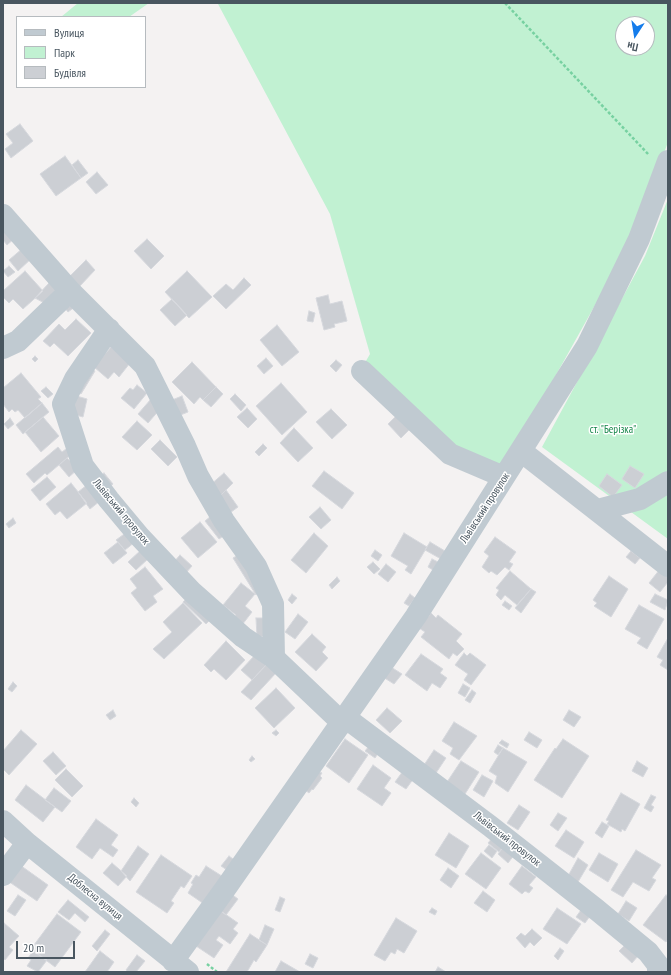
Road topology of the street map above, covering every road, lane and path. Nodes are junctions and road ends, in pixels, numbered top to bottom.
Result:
1 (504, 3) edge
2 (666, 166) edge
3 (3, 215) edge
4 (70, 291) junction
5 (109, 330) junction
6 (3, 348) edge
7 (362, 371) dead end
8 (521, 451) junction
9 (504, 477) junction
10 (668, 482) edge
11 (598, 510) junction
12 (668, 566) edge
13 (274, 658) junction
14 (343, 719) junction
15 (3, 821) edge
16 (27, 843) junction
17 (3, 875) edge
18 (181, 966) edge
19 (658, 972) edge

1 - 2 path
2 - 8 street, Львівський провулок
3 - 4 street
4 - 5 street
4 - 6 street
5 - 13 street
5 - 13 street, Львівський провулок
7 - 9 street
8 - 9 street, Львівський провулок
8 - 11 street
9 - 14 street, Львівський провулок
10 - 11 street
11 - 12 street
13 - 14 street, Львівський провулок
14 - 18 street, Львівський провулок
14 - 19 street, Львівський провулок
15 - 16 street, Доблесна вулиця
16 - 17 street
16 - 18 street, Доблесна вулиця

